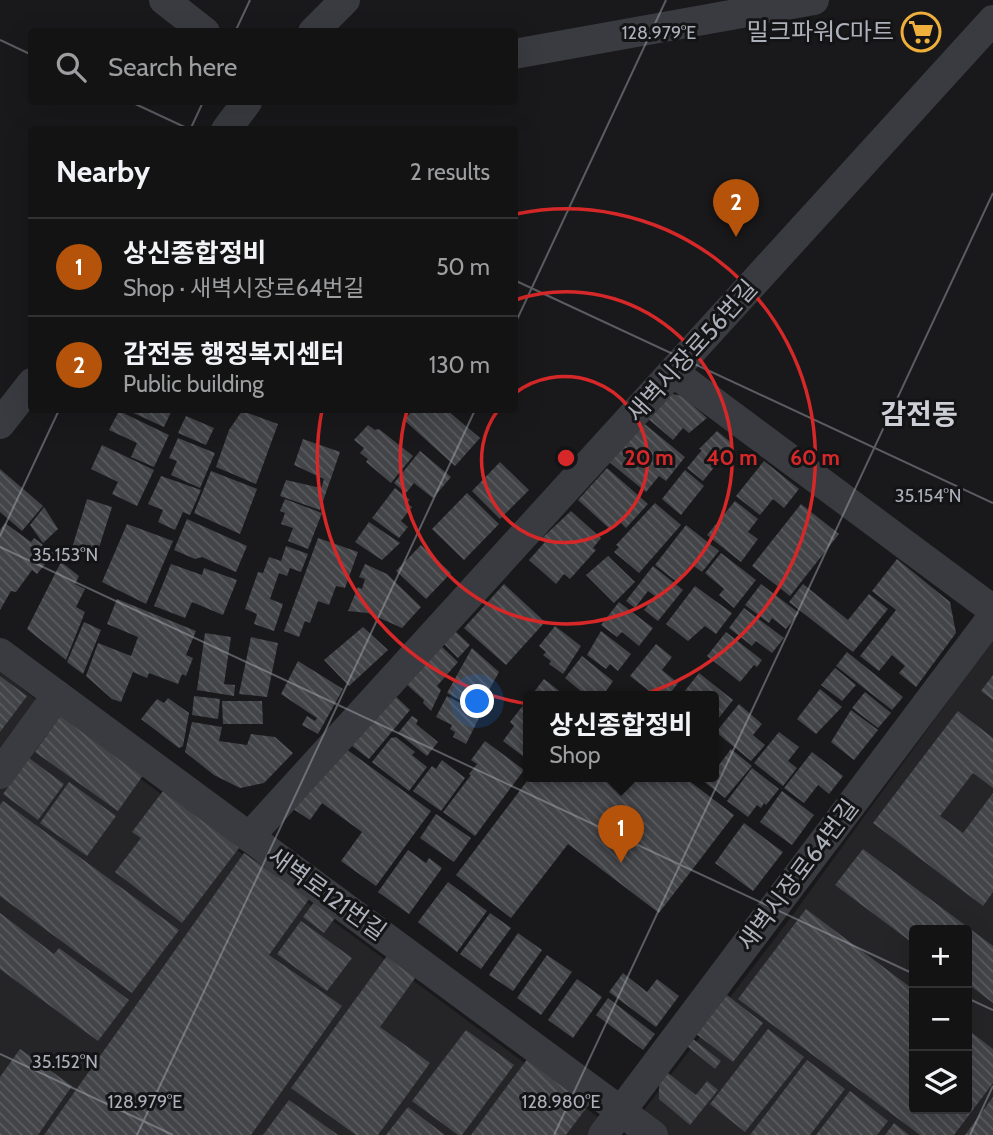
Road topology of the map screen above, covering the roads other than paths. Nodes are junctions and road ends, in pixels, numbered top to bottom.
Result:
1 (164, 0) edge
2 (345, 0) edge
3 (814, 0) edge
4 (993, 20) edge
5 (200, 28) edge
6 (317, 28) edge
7 (518, 53) edge
8 (245, 105) edge
9 (229, 126) edge
10 (673, 372) junction
11 (28, 388) edge
12 (0, 424) edge
13 (993, 613) edge
14 (0, 653) edge
15 (57, 695) junction
16 (0, 774) edge
17 (249, 837) junction
18 (621, 1111) junction
19 (603, 1135) edge
20 (653, 1135) edge

1 - 5 street
2 - 6 street
3 - 7 street
4 - 10 street, 새벽시장로56번길
8 - 9 street
10 - 13 street
10 - 17 street, 새벽시장로56번길
11 - 12 street
13 - 18 street, 새벽시장로64번길
14 - 15 street, 새벽로121번길
15 - 16 street
15 - 17 street, 새벽로121번길
17 - 18 street, 새벽로121번길
18 - 19 street, 새벽시장로64번길
18 - 20 street, 새벽로121번길

